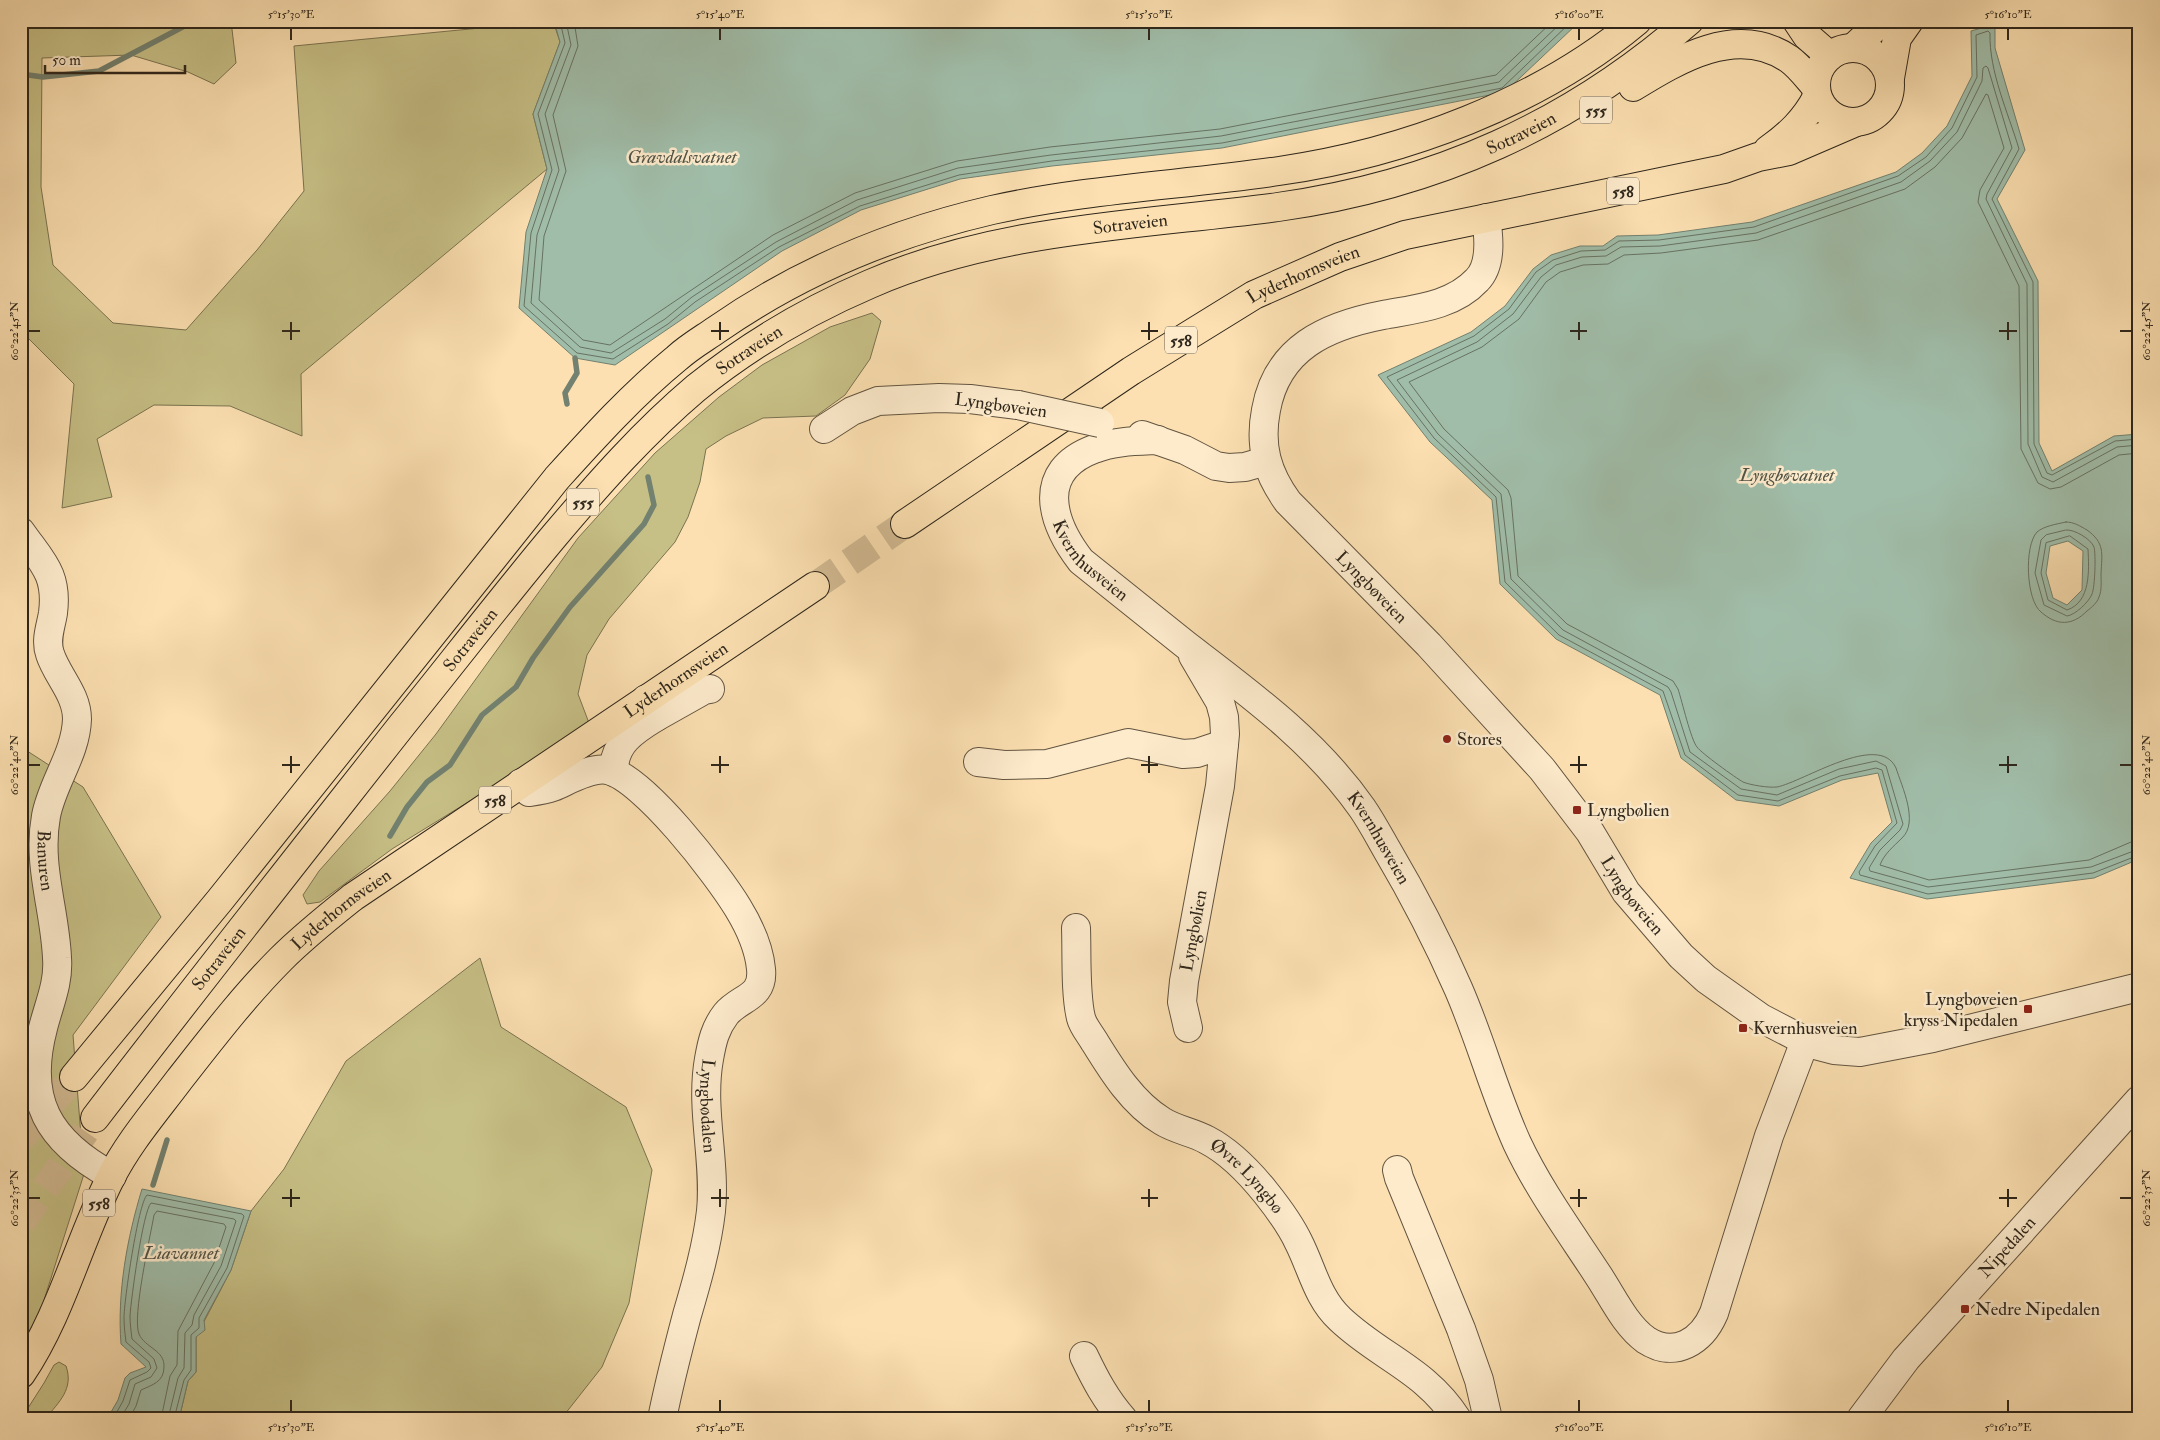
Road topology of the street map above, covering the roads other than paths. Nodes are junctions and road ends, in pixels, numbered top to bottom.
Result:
1 (1637, 21) edge
2 (1689, 21) edge
3 (1798, 21) edge
4 (1882, 21) edge
5 (1909, 21) edge
6 (1842, 52) junction
7 (1890, 78) junction
8 (1816, 92) junction
9 (1854, 123) junction
10 (1480, 154) junction
11 (1758, 157) junction
12 (1486, 218) junction
13 (824, 428) dead end
14 (1158, 440) junction
15 (1266, 461) junction
16 (905, 524) tunnel mouth
17 (21, 532) edge
18 (815, 586) tunnel mouth
19 (1188, 646) junction
20 (710, 689) dead end
21 (651, 708) junction
22 (1224, 744) junction
23 (978, 762) dead end
24 (614, 772) junction
25 (521, 783) junction
26 (1076, 928) dead end
27 (2139, 987) edge
28 (1188, 1028) dead end
29 (1805, 1041) junction
30 (74, 1077) tunnel mouth
31 (2139, 1100) edge
32 (95, 1118) tunnel mouth
33 (1397, 1170) dead end
34 (112, 1176) junction
35 (1084, 1356) dead end
36 (21, 1374) edge
37 (662, 1419) edge
38 (1123, 1419) edge
39 (1457, 1419) edge
40 (1488, 1419) edge
41 (1861, 1419) edge

1 - 30 main road, Sotraveien / 555
2 - 10 main road, Sotraveien / 555
3 - 6 main road
4 - 6 main road, 558
5 - 7 main road, 558
6 - 7 main road
6 - 8 main road, 558
7 - 9 main road, 558
8 - 9 main road
8 - 10 main road, 555
8 - 11 main road, Lyderhornsveien / 558
9 - 11 main road, Lyderhornsveien / 558
10 - 32 main road, Sotraveien / 555
11 - 12 main road, Lyderhornsveien / 558
12 - 15 street, Lyngbøveien
12 - 16 main road, Lyderhornsveien / 558
13 - 14 street, Lyngbøveien, bridge
14 - 15 street, Lyngbøveien
14 - 19 street, Kvernhusveien
15 - 29 street, Lyngbøveien
17 - 34 street, Banuren
18 - 21 main road, Lyderhornsveien / 558
19 - 22 street, Lyngbølien
19 - 29 street, Kvernhusveien
20 - 21 street
21 - 24 street
21 - 25 main road, Lyderhornsveien / 558
22 - 23 street
22 - 28 street, Lyngbølien
24 - 25 street
24 - 37 street, Lyngbødalen
25 - 34 main road, Lyderhornsveien / 558
26 - 39 street, Øvre Lyngbø
27 - 29 street, Lyngbøveien
31 - 41 street, Nipedalen
33 - 40 street
34 - 36 main road, Lyderhornsveien / 558
35 - 38 street

